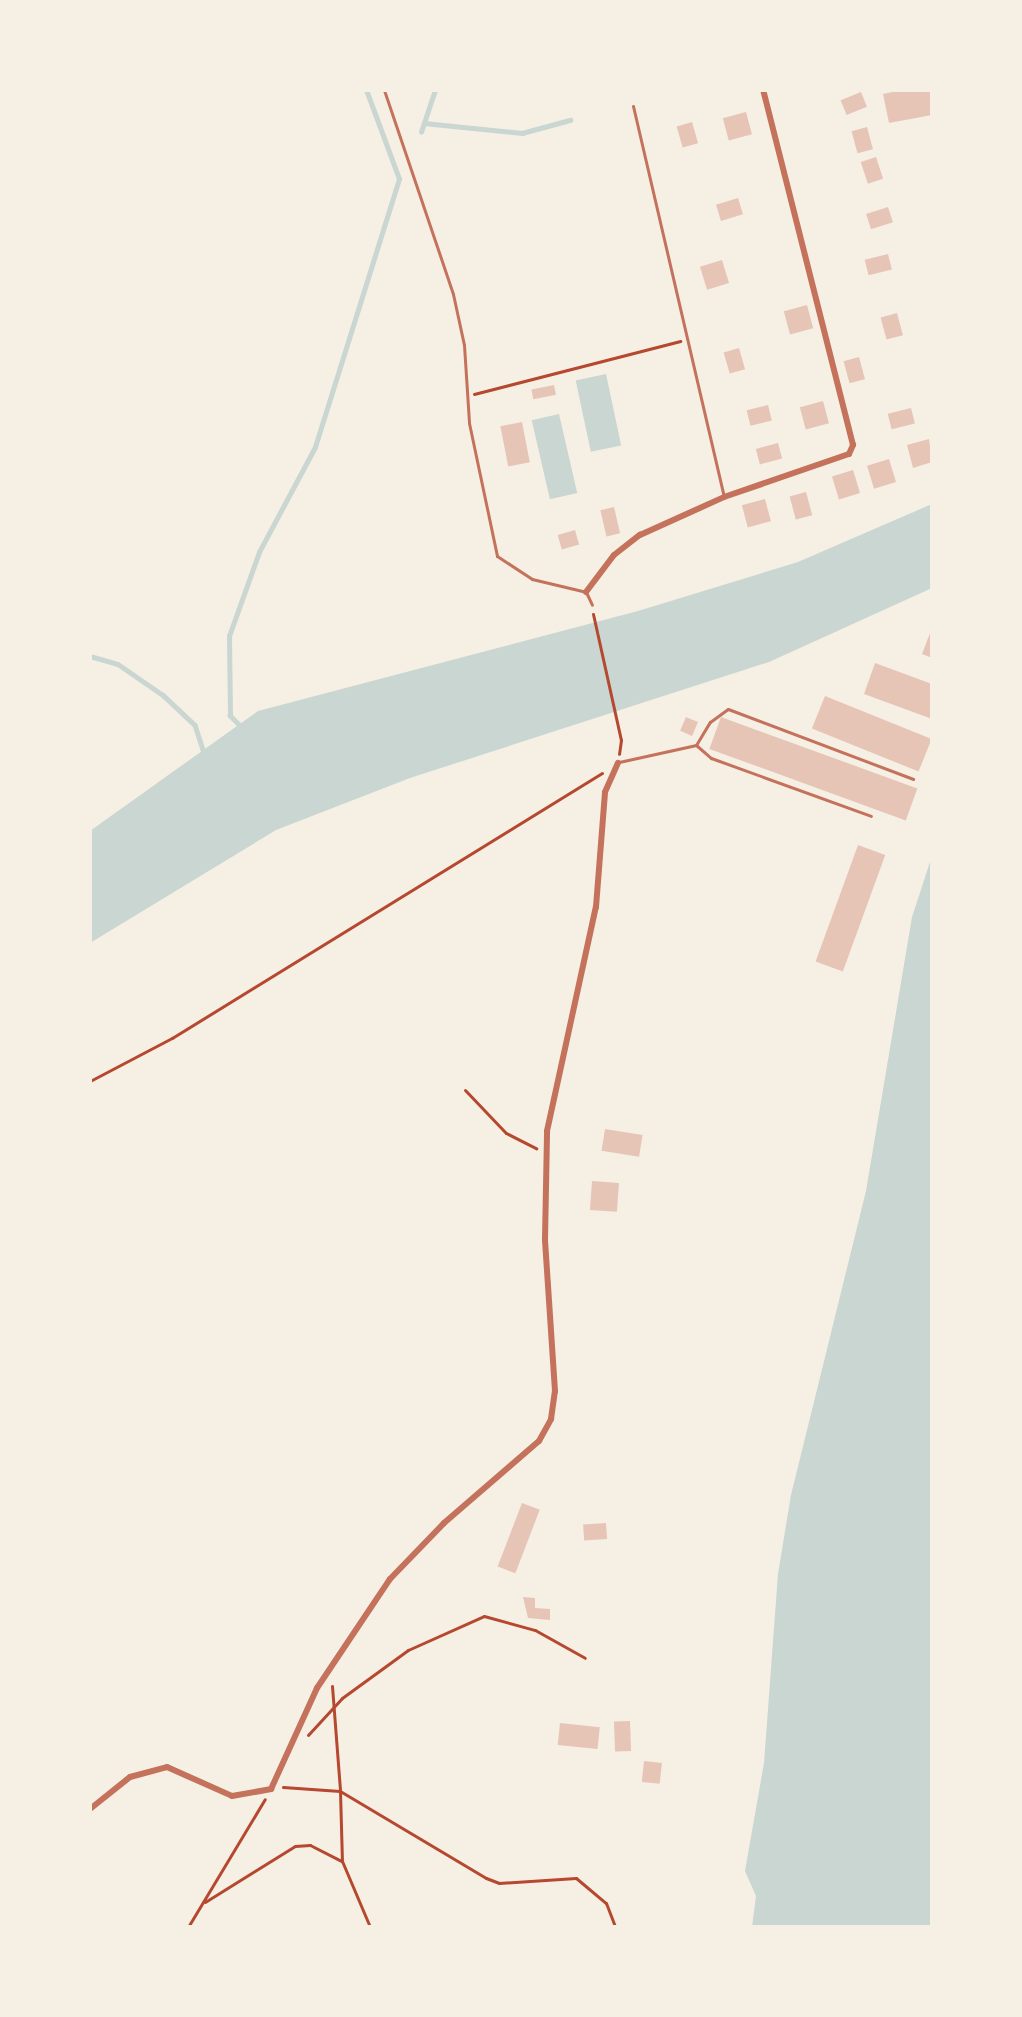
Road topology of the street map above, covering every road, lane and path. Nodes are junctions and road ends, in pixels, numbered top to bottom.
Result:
1 (384, 90) edge
2 (763, 90) edge
3 (633, 106) dead end
4 (688, 339) junction
5 (466, 396) junction
6 (724, 498) junction
7 (586, 592) junction
8 (592, 605) dead end
9 (594, 618) dead end
10 (621, 740) dead end
11 (696, 745) junction
12 (618, 763) junction
13 (913, 779) dead end
14 (871, 816) dead end
15 (90, 1081) edge
16 (465, 1090) dead end
17 (546, 1153) junction
18 (585, 1658) dead end
19 (335, 1665) junction
20 (331, 1708) junction
21 (304, 1740) dead end
22 (271, 1789) junction
23 (340, 1791) junction
24 (90, 1809) edge
25 (342, 1861) junction
26 (204, 1903) junction
27 (188, 1927) edge
28 (370, 1927) edge
29 (615, 1927) edge

1 - 5 lane
2 - 6 street
3 - 4 lane
4 - 5 path
4 - 6 lane
5 - 7 lane
6 - 7 street
7 - 8 lane
9 - 10 path
11 - 12 lane
11 - 13 lane
11 - 14 lane
12 - 15 path
12 - 17 street
16 - 17 path
17 - 19 street
18 - 20 path
19 - 20 path
19 - 22 street
20 - 21 path
20 - 23 path
22 - 23 path
22 - 24 street
22 - 26 path
23 - 25 path
23 - 29 path
25 - 26 path
25 - 28 path
26 - 27 path

